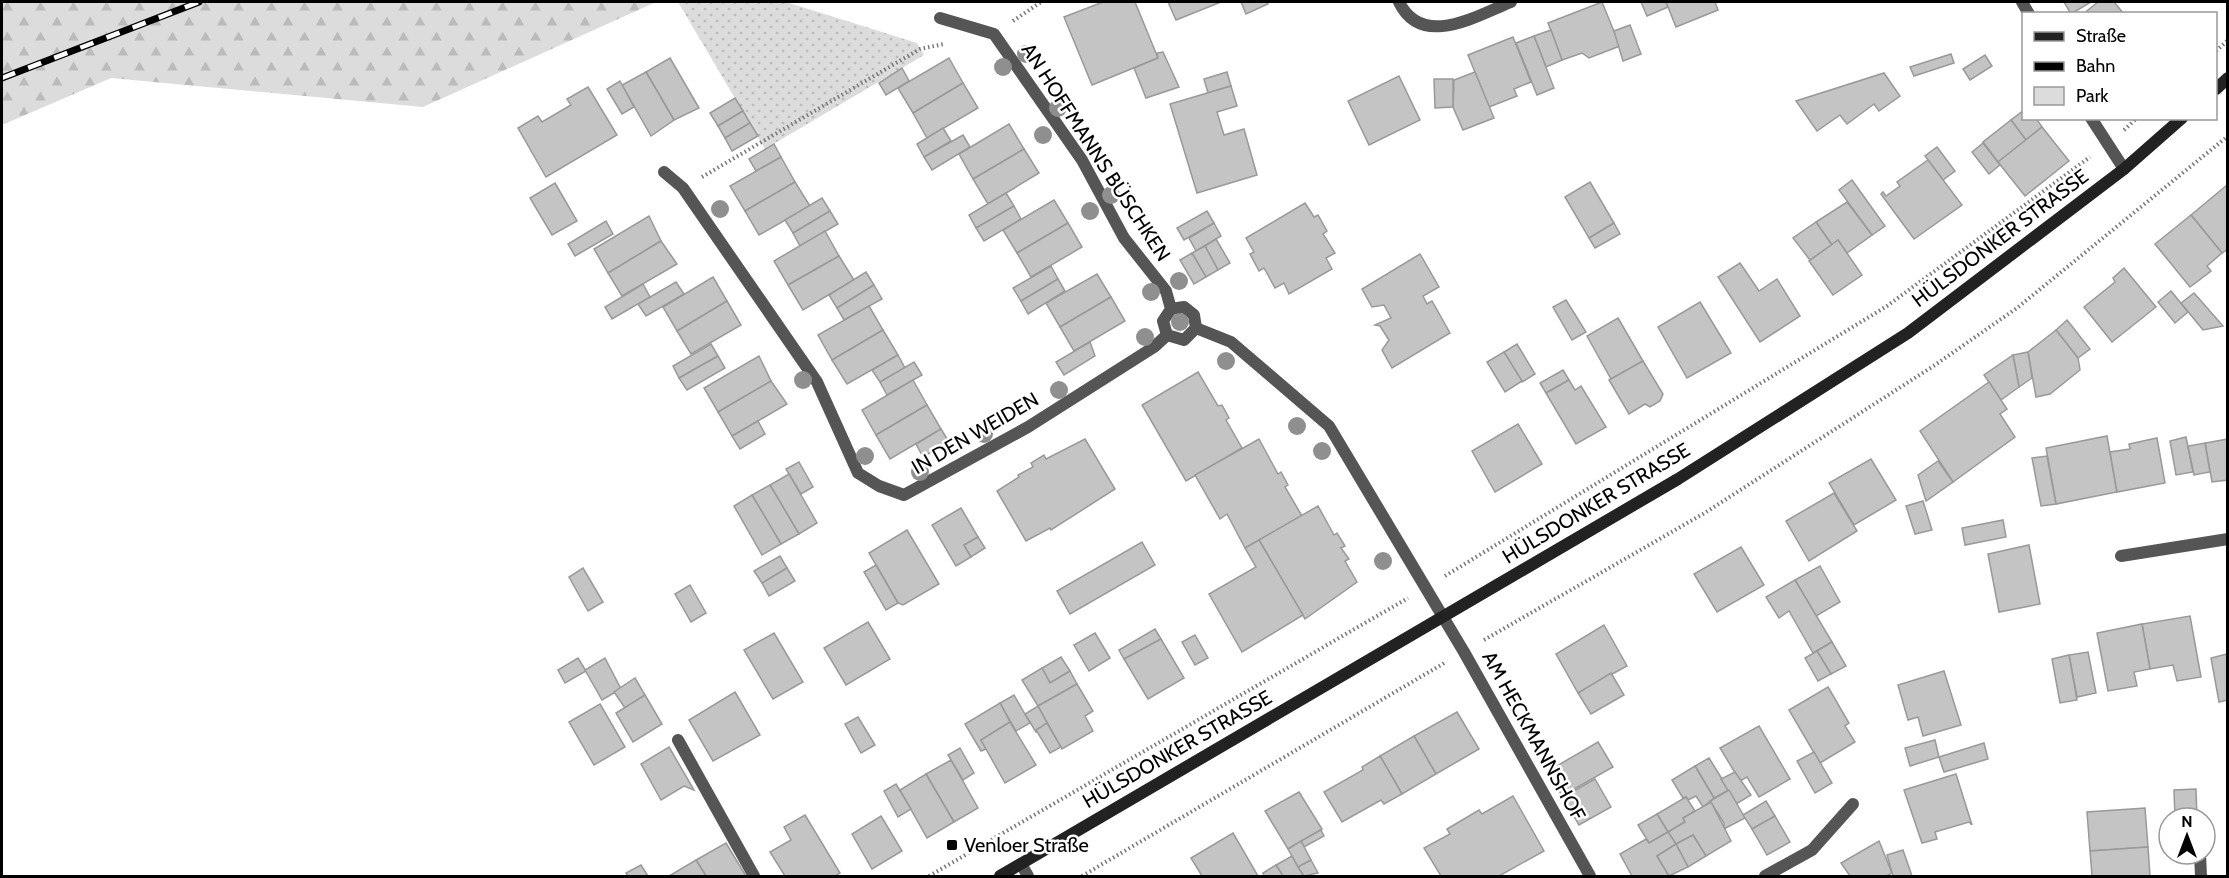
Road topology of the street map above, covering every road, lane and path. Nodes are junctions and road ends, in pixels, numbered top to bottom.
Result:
1 (1039, 2) edge
2 (1399, 2) edge
3 (1511, 2) edge
4 (940, 18) dead end
5 (994, 34) junction
6 (952, 43) dead end
7 (2092, 120) edge
8 (2135, 120) edge
9 (2180, 120) edge
10 (2228, 136) edge
11 (2107, 145) junction
12 (2124, 169) junction
13 (664, 172) dead end
14 (683, 188) junction
15 (1171, 309) junction
16 (1196, 328) junction
17 (1167, 335) junction
18 (2228, 539) edge
19 (2121, 556) dead end
20 (1424, 589) junction
21 (1442, 616) junction
22 (1464, 652) junction
23 (678, 740) dead end
24 (1853, 804) dead end
25 (1021, 864) junction
26 (754, 876) edge
27 (928, 876) edge
28 (1000, 876) edge
29 (1028, 876) edge
30 (1082, 876) edge
31 (1590, 876) edge
32 (1765, 876) edge

1 - 5 path
2 - 3 street
4 - 5 street, AN HOFFMANNS BÜSCHKEN
5 - 15 street, AN HOFFMANNS BÜSCHKEN
6 - 14 path
7 - 11 street
8 - 11 path
9 - 12 street, HÜLSDONKER STRASSE
10 - 22 path
11 - 12 street
11 - 20 path
12 - 21 street, HÜLSDONKER STRASSE
13 - 14 street, IN DEN WEIDEN
14 - 17 street, IN DEN WEIDEN
15 - 16 street
15 - 17 street
16 - 17 street
16 - 20 street
18 - 19 street
20 - 21 street
20 - 27 path
21 - 22 street, AM HECKMANNSHOF
21 - 25 street, HÜLSDONKER STRASSE
22 - 30 path
22 - 31 street, AM HECKMANNSHOF
23 - 26 street
24 - 32 street
25 - 28 street, HÜLSDONKER STRASSE
25 - 29 street

